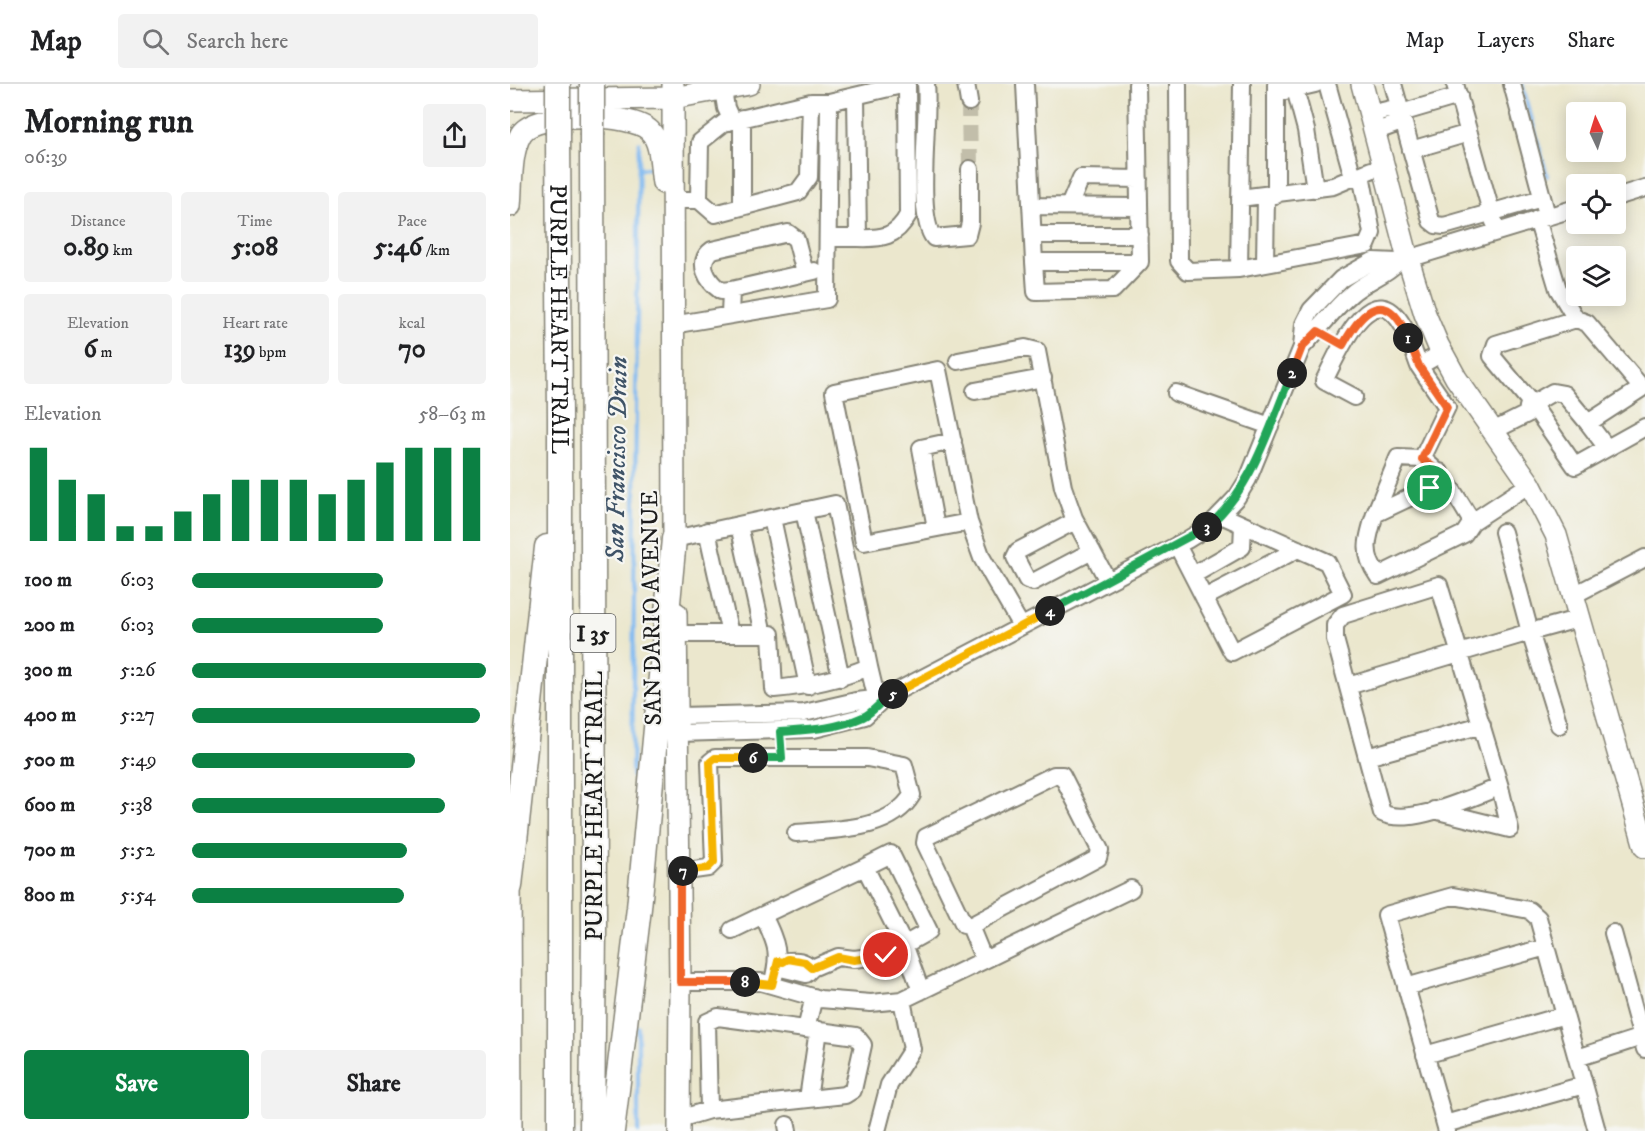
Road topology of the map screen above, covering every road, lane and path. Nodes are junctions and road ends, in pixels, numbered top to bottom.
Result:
1 (558, 84) edge
2 (592, 84) edge
3 (749, 84) edge
4 (907, 84) edge
5 (926, 84) edge
6 (966, 84) edge
7 (1025, 84) edge
8 (1137, 84) edge
9 (1178, 84) edge
10 (1242, 84) edge
11 (1315, 84) edge
12 (1327, 84) edge
13 (1362, 84) edge
14 (1393, 84) edge
15 (1512, 84) edge
16 (1276, 89) edge
17 (1295, 89) junction
18 (723, 90) junction
19 (1457, 90) edge
20 (673, 91) edge
21 (856, 96) junction
22 (821, 97) edge
23 (510, 100) edge
24 (969, 102) tunnel mouth
25 (1401, 113) junction
26 (737, 120) junction
27 (1372, 123) junction
28 (1469, 133) junction
29 (1412, 150) junction
30 (1383, 165) junction
31 (970, 169) tunnel mouth
32 (1357, 176) junction
33 (1139, 179) junction
34 (1315, 189) junction
35 (1644, 193) edge
36 (1626, 195) edge
37 (1271, 196) junction
38 (1240, 198) junction
39 (1542, 198) junction
40 (673, 200) junction
41 (699, 200) junction
42 (510, 206) edge
43 (1031, 206) junction
44 (1069, 206) junction
45 (742, 207) junction
46 (1139, 207) junction
47 (1566, 211) edge
48 (1492, 212) junction
49 (1542, 217) junction
50 (672, 228) junction
51 (1497, 231) junction
52 (1033, 234) junction
53 (1140, 235) junction
54 (828, 238) junction
55 (858, 238) junction
56 (1403, 260) junction
57 (1035, 262) junction
58 (1140, 262) junction
59 (1265, 264) junction
60 (1239, 269) junction
61 (827, 270) junction
62 (801, 274) junction
63 (731, 290) junction
64 (730, 315) junction
65 (1576, 319) junction
66 (672, 325) junction
67 (1318, 331) junction
68 (1343, 345) junction
69 (1302, 347) junction
70 (1442, 353) junction
71 (958, 361) dead end
72 (1419, 366) junction
73 (1043, 378) junction
74 (975, 392) dead end
75 (1176, 393) dead end
76 (1467, 394) junction
77 (1354, 397) dead end
78 (1530, 405) junction
79 (1447, 407) junction
80 (560, 419) junction
81 (1588, 423) junction
82 (1270, 426) junction
83 (1501, 426) junction
84 (1645, 427) edge
85 (953, 441) junction
86 (1607, 448) junction
87 (1422, 459) junction
88 (1440, 472) junction
89 (1530, 484) junction
90 (804, 511) junction
91 (1375, 514) junction
92 (1221, 515) junction
93 (772, 518) junction
94 (1075, 521) junction
95 (969, 522) junction
96 (1472, 522) junction
97 (739, 525) junction
98 (1243, 525) junction
99 (936, 528) junction
100 (707, 531) junction
101 (1503, 532) dead end
102 (674, 539) junction
103 (1177, 545) junction
104 (1298, 549) junction
105 (1092, 551) junction
106 (1645, 558) edge
107 (1193, 575) junction
108 (1108, 580) junction
109 (1574, 595) junction
110 (1204, 598) junction
111 (1581, 618) junction
112 (1021, 626) junction
113 (1530, 632) junction
114 (730, 633) junction
115 (676, 634) junction
116 (763, 634) junction
117 (1460, 654) junction
118 (869, 667) junction
119 (841, 678) junction
120 (808, 686) junction
121 (1348, 686) junction
122 (884, 698) junction
123 (779, 715) junction
124 (679, 724) junction
125 (1482, 725) junction
126 (1559, 725) dead end
127 (780, 732) junction
128 (1367, 756) junction
129 (782, 758) junction
130 (1500, 787) junction
131 (1433, 810) junction
132 (796, 833) dead end
133 (1645, 847) edge
134 (510, 863) edge
135 (865, 867) junction
136 (680, 872) junction
137 (510, 886) edge
138 (1131, 889) dead end
139 (763, 915) junction
140 (970, 926) junction
141 (732, 930) dead end
142 (1613, 933) dead end
143 (1546, 946) junction
144 (905, 947) junction
145 (984, 960) junction
146 (781, 962) junction
147 (680, 982) junction
148 (772, 985) junction
149 (1406, 987) junction
150 (921, 991) junction
151 (814, 997) junction
152 (902, 1000) junction
153 (1565, 1015) junction
154 (812, 1029) junction
155 (1644, 1040) edge
156 (1425, 1055) junction
157 (511, 1056) edge
158 (1577, 1058) junction
159 (1584, 1085) junction
160 (808, 1099) junction
161 (709, 1110) junction
162 (679, 1125) edge
163 (1446, 1127) edge
164 (511, 1131) edge
165 (560, 1131) edge
166 (592, 1131) edge
167 (612, 1131) edge
168 (877, 1131) edge
169 (1597, 1131) edge

1 - 80 highway, PURPLE HEART TRAIL / I 35, bridge
2 - 166 highway, PURPLE HEART TRAIL / I 35, bridge
3 - 18 main road
4 - 21 street
4 - 55 street
5 - 31 street
6 - 24 street
7 - 43 street
8 - 33 street
9 - 60 street
10 - 38 street
11 - 17 street
12 - 32 street
13 - 27 main road
14 - 25 street
15 - 39 street
16 - 17 street
16 - 37 street
17 - 34 street
18 - 20 main road
18 - 26 street
19 - 25 street
19 - 28 street
20 - 23 main road
20 - 40 main road, SAN DARIO AVENUE
21 - 22 street
21 - 55 street
22 - 26 street
22 - 45 street
22 - 54 street
25 - 27 street
25 - 29 street
26 - 41 street
26 - 45 street
27 - 30 main road
28 - 29 street
28 - 48 street
29 - 48 street
30 - 32 street
30 - 56 main road
32 - 34 street
32 - 59 street
33 - 44 street
33 - 46 street
34 - 37 street
35 - 36 street
37 - 38 street
37 - 59 street
38 - 60 street
39 - 48 street
39 - 49 street
40 - 41 street
40 - 50 main road, SAN DARIO AVENUE
41 - 45 street
42 - 50 main road
43 - 44 street
43 - 52 street
44 - 46 street
46 - 53 street
47 - 49 street
48 - 51 street
49 - 51 street
49 - 65 street
50 - 66 main road, SAN DARIO AVENUE
51 - 56 street
52 - 53 street
52 - 57 street
53 - 58 street
54 - 55 street
54 - 61 street
56 - 67 street
56 - 69 street
56 - 70 main road
57 - 58 street
57 - 58 street
59 - 60 street
61 - 62 street
61 - 64 street
62 - 63 street
62 - 63 street
63 - 64 street
64 - 66 street
65 - 78 street
65 - 81 street
66 - 102 main road, SAN DARIO AVENUE
67 - 68 street
67 - 69 street
68 - 72 street
68 - 77 street
69 - 82 street
70 - 72 street
70 - 76 main road
71 - 73 street
72 - 79 street
73 - 74 street
73 - 94 street
75 - 82 street
76 - 79 street
76 - 83 main road
78 - 81 street
78 - 83 street
78 - 86 street
79 - 87 street
80 - 137 highway
80 - 165 highway, PURPLE HEART TRAIL / I 35
81 - 86 street
82 - 92 street
83 - 89 main road
84 - 86 street
85 - 95 street
85 - 99 street
85 - 99 street
87 - 88 street
87 - 91 street
88 - 91 street
88 - 96 street
89 - 96 street
89 - 109 main road
90 - 93 street
90 - 118 street
90 - 119 street
91 - 96 street
92 - 98 street
92 - 103 street
93 - 97 street
93 - 120 street
94 - 105 street
94 - 105 street
95 - 99 street
95 - 112 street
97 - 100 street
97 - 116 street
98 - 104 street
98 - 107 street
100 - 102 street
100 - 114 street
101 - 113 street
102 - 115 main road, SAN DARIO AVENUE
102 - 167 highway
103 - 107 street
103 - 108 street
104 - 110 street
104 - 110 street
105 - 108 street
106 - 109 street
107 - 110 street
108 - 112 street
109 - 111 main road
111 - 113 street
111 - 133 main road
112 - 122 street
113 - 117 street
113 - 126 street
114 - 115 street
114 - 116 street
115 - 124 main road, SAN DARIO AVENUE
116 - 120 street
117 - 121 street
117 - 121 street
117 - 125 street
118 - 119 street
118 - 122 street
119 - 120 street
121 - 128 street
122 - 123 street
122 - 127 street
123 - 124 street
123 - 127 street
124 - 127 street
124 - 136 main road, SAN DARIO AVENUE
125 - 128 street
125 - 130 street
127 - 129 street
128 - 131 street
129 - 132 street
129 - 136 street
130 - 131 street
130 - 131 street
134 - 137 main road
135 - 139 street
135 - 144 street
135 - 144 street
136 - 147 main road, SAN DARIO AVENUE
137 - 157 main road
138 - 145 street
139 - 141 street
139 - 146 street
140 - 140 street
140 - 145 street
142 - 155 street
143 - 149 street
143 - 149 street
143 - 153 street
144 - 146 street
144 - 150 street
145 - 150 street
146 - 148 street
147 - 148 street
147 - 162 main road, SAN DARIO AVENUE
148 - 151 street
149 - 156 street
150 - 152 street
151 - 152 street
151 - 154 street
152 - 168 street
153 - 156 street
153 - 158 street
154 - 160 street
154 - 160 street
154 - 161 street
155 - 158 street
156 - 163 street
157 - 164 main road
158 - 159 street
159 - 163 street
159 - 169 street
160 - 161 street
161 - 162 street

